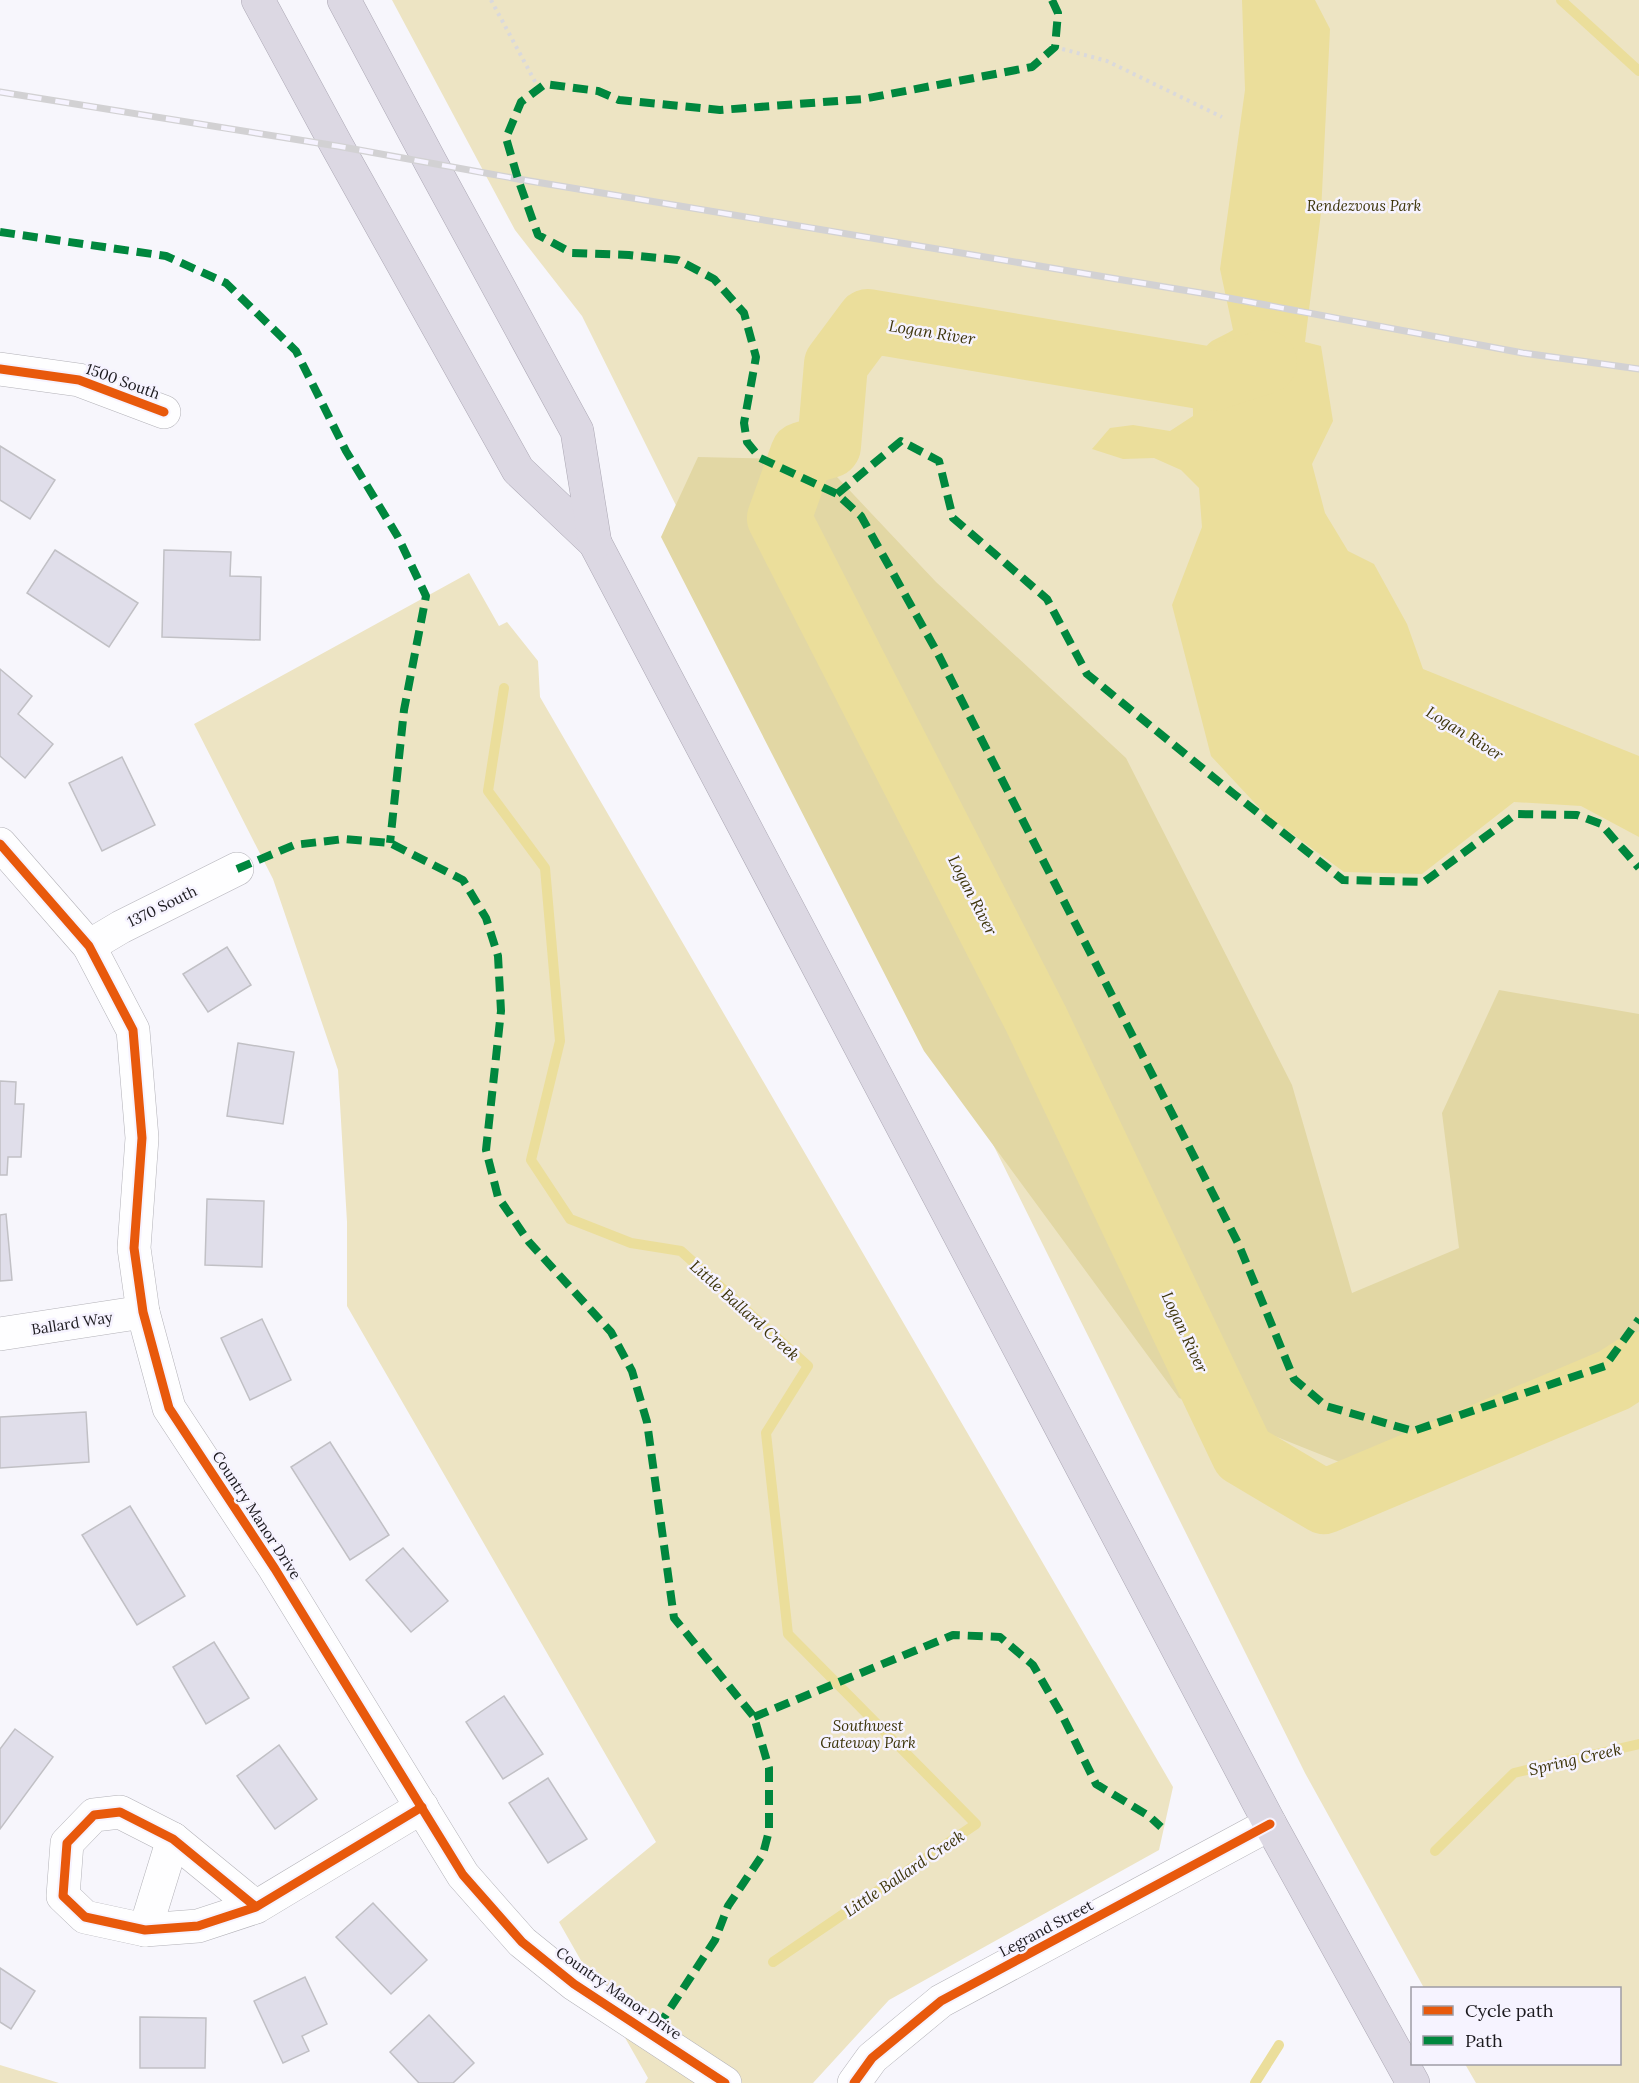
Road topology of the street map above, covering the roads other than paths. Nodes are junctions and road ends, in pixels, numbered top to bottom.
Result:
1 (258, 0) edge
2 (344, 0) edge
3 (0, 369) edge
4 (164, 412) dead end
5 (595, 543) junction
6 (0, 844) edge
7 (237, 869) dead end
8 (89, 946) junction
9 (143, 1312) junction
10 (0, 1334) edge
11 (422, 1807) junction
12 (1270, 1824) junction
13 (173, 1839) junction
14 (256, 1907) junction
15 (145, 1930) junction
16 (725, 2083) edge
17 (854, 2083) edge
18 (1413, 2083) edge

1 - 5 highway
2 - 5 highway
3 - 4 street, 1500 South
5 - 12 highway
6 - 8 street, Country Manor Drive
7 - 8 street, 1370 South
8 - 9 street, Country Manor Drive
9 - 10 street, Ballard Way
9 - 11 street, Country Manor Drive
11 - 14 street
11 - 16 street, Country Manor Drive
12 - 17 street, Legrand Street
12 - 18 highway
13 - 14 street
13 - 15 street
13 - 15 street
14 - 15 street

